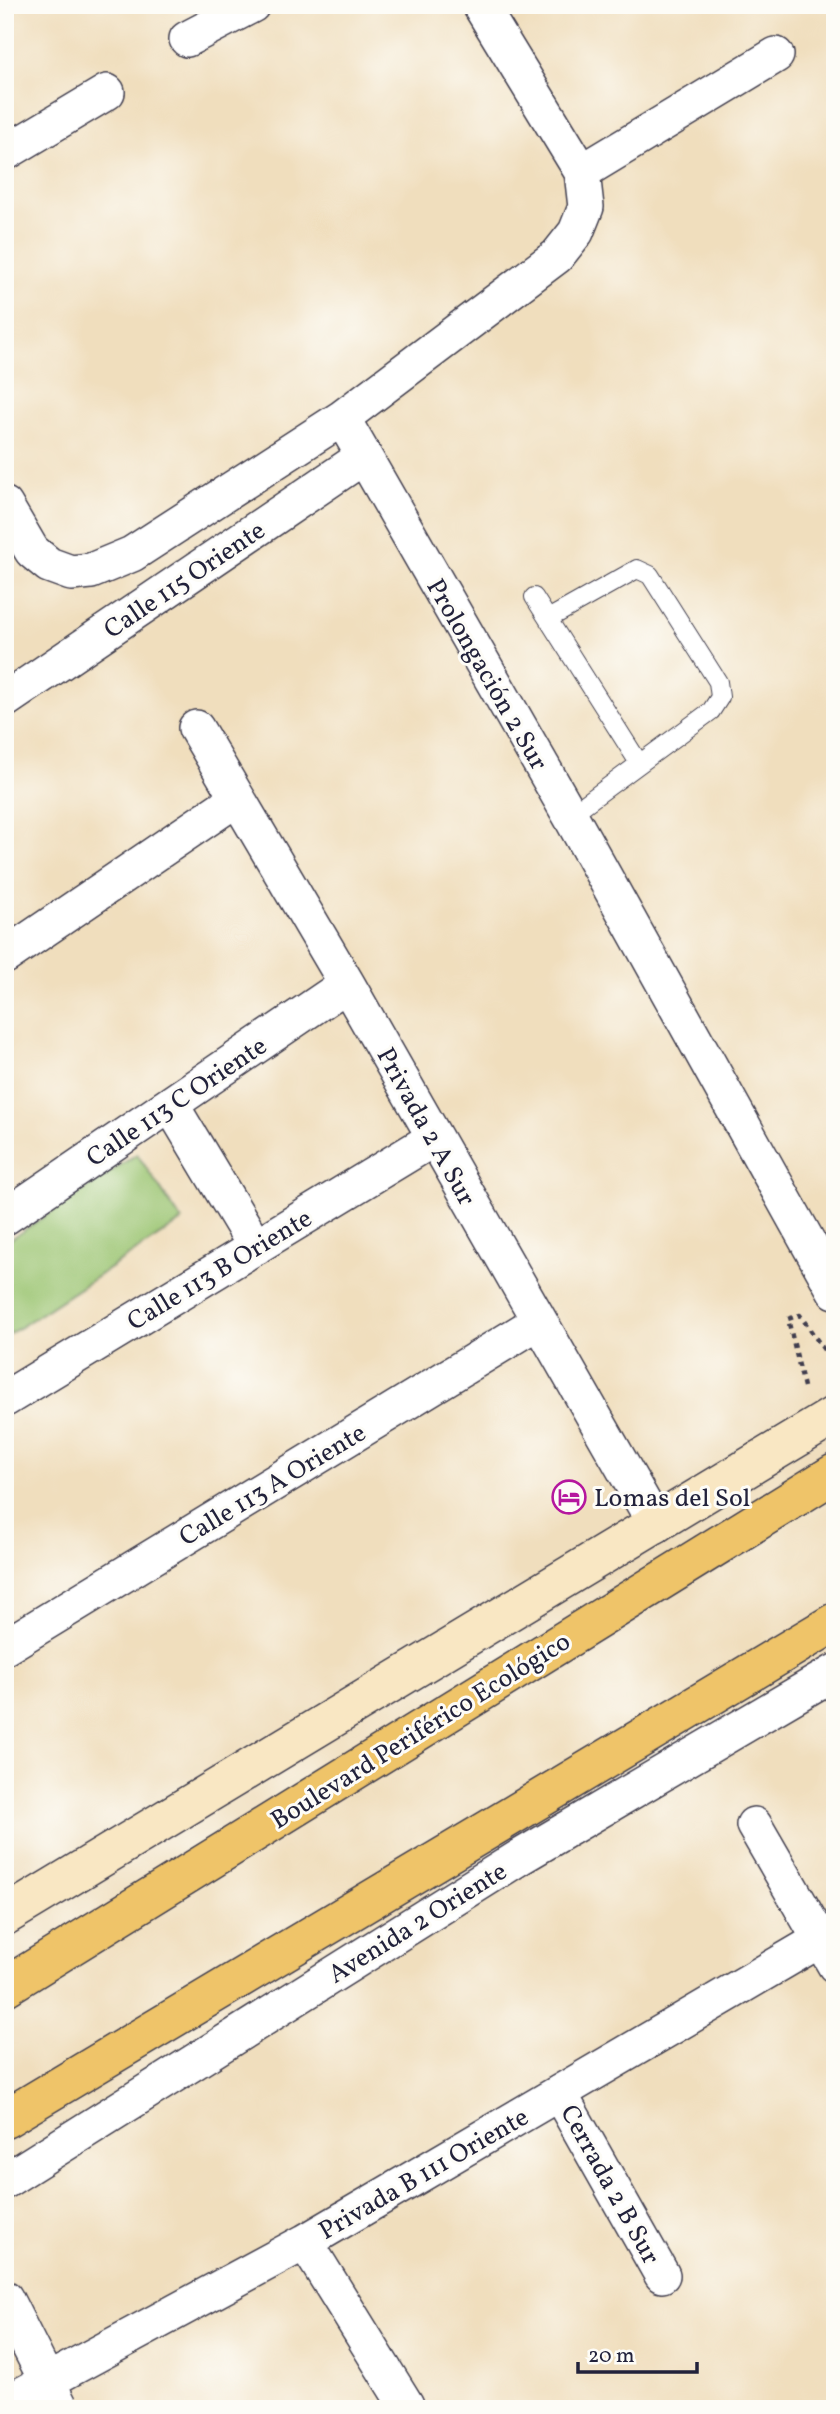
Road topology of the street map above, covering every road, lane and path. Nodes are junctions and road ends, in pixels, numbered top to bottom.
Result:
1 (252, 5) edge
2 (480, 5) edge
3 (187, 39) dead end
4 (776, 55) dead end
5 (107, 92) dead end
6 (5, 153) edge
7 (582, 172) junction
8 (342, 418) junction
9 (363, 457) junction
10 (5, 505) edge
11 (534, 597) dead end
12 (548, 619) junction
13 (5, 700) edge
14 (195, 728) dead end
15 (639, 763) junction
16 (236, 799) junction
17 (570, 815) junction
18 (5, 956) edge
19 (347, 984) junction
20 (171, 1105) junction
21 (433, 1139) junction
22 (5, 1217) edge
23 (256, 1247) junction
24 (835, 1291) edge
25 (538, 1322) junction
26 (835, 1366) edge
27 (806, 1385) dead end
28 (5, 1399) edge
29 (835, 1415) edge
30 (835, 1473) edge
31 (656, 1525) junction
32 (835, 1622) edge
33 (5, 1647) edge
34 (835, 1672) edge
35 (754, 1825) dead end
36 (5, 1916) edge
37 (830, 1945) edge
38 (5, 1987) edge
39 (559, 2093) junction
40 (5, 2119) edge
41 (5, 2181) edge
42 (305, 2242) junction
43 (662, 2275) dead end
44 (5, 2298) edge
45 (54, 2395) edge
46 (5, 2404) edge
47 (406, 2406) dead end

1 - 3 street
2 - 7 street
4 - 7 street
5 - 6 street
7 - 8 street
8 - 9 street, Prolongación 2 Sur
8 - 10 street
9 - 13 street, Calle 115 Oriente
9 - 17 street, Prolongación 2 Sur
11 - 12 lane
12 - 15 lane
12 - 15 lane
14 - 16 street, Privada 2 A Sur
15 - 17 lane
16 - 18 street
16 - 19 street, Privada 2 A Sur
17 - 24 street, Prolongación 2 Sur
19 - 20 street, Calle 113 C Oriente
19 - 21 street, Privada 2 A Sur
20 - 22 street, Calle 113 C Oriente
20 - 23 street
21 - 23 street, Calle 113 B Oriente
21 - 25 street, Privada 2 A Sur
23 - 28 street, Calle 113 B Oriente
25 - 31 street, Privada 2 A Sur
25 - 33 street, Calle 113 A Oriente
26 - 27 path
29 - 31 street
30 - 38 highway, Boulevard Periférico Ecológico
31 - 36 street
32 - 40 highway
34 - 41 street, Avenida 2 Oriente
35 - 37 street
37 - 39 street, Privada B 111 Oriente
39 - 42 street, Privada B 111 Oriente
39 - 43 street, Cerrada 2 B Sur
42 - 45 street, Privada B 111 Oriente
42 - 47 street
44 - 45 street
45 - 46 street, Privada B 111 Oriente

